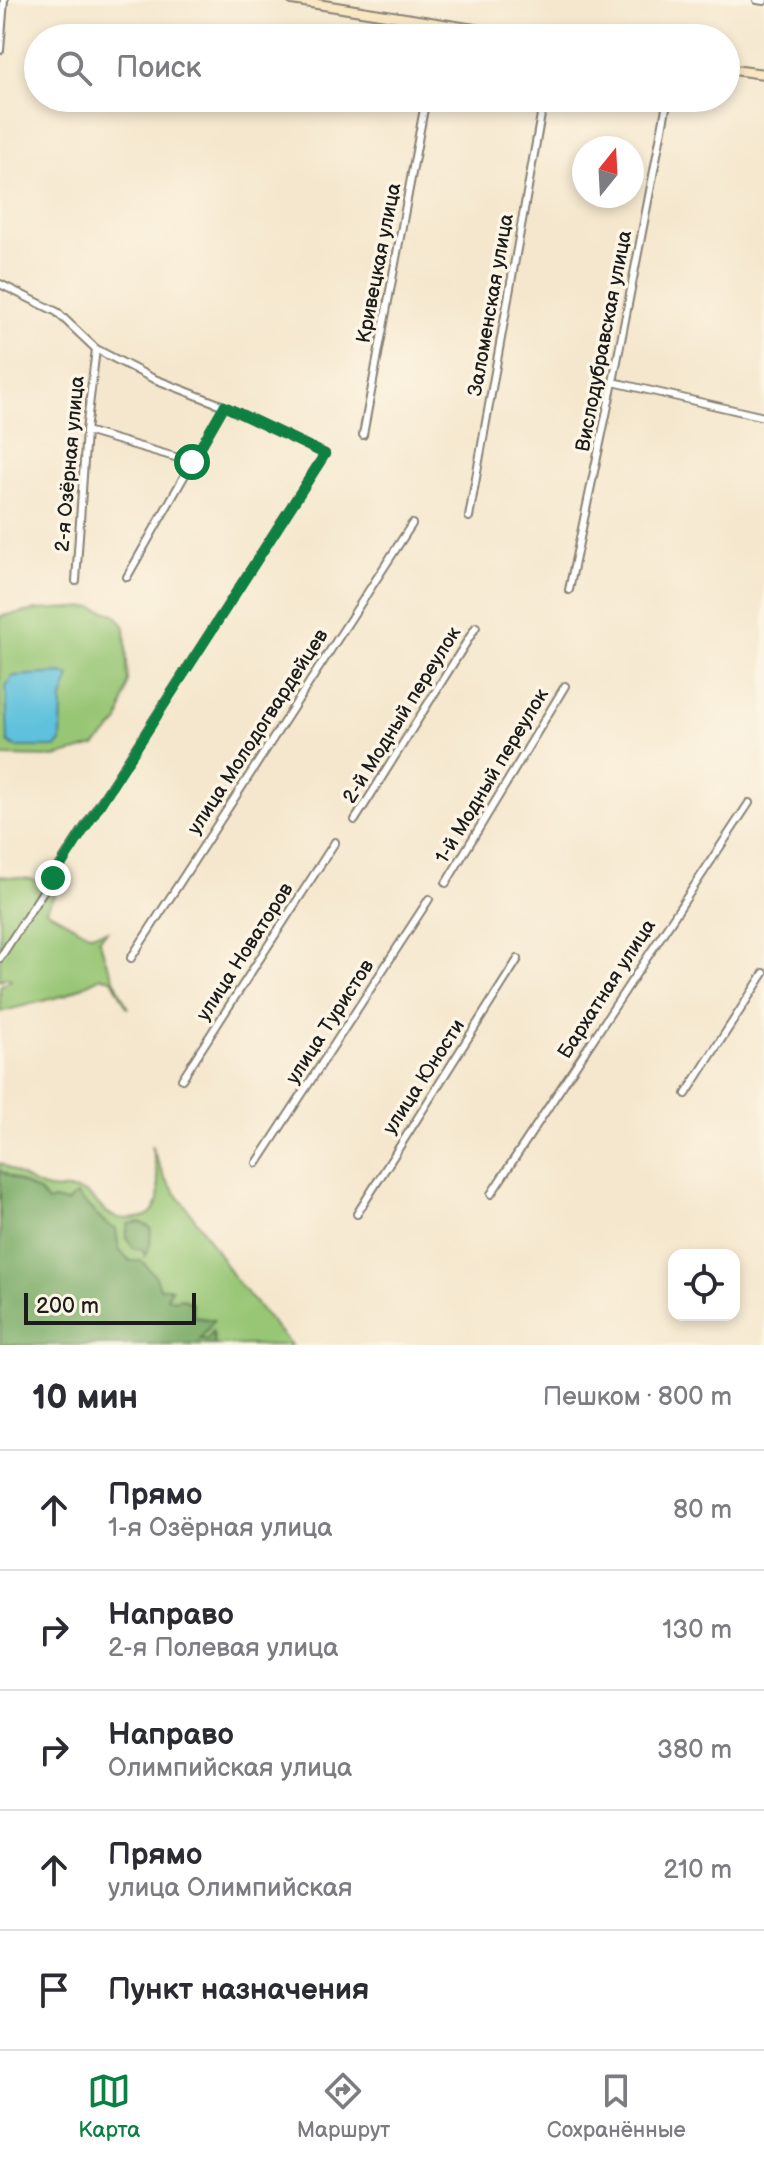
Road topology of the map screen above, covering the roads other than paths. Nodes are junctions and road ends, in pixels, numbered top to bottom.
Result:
1 (4, 0) edge
2 (292, 0) edge
3 (757, 0) edge
4 (764, 1) edge
5 (443, 24) edge
6 (0, 50) edge
7 (740, 71) edge
8 (764, 74) edge
9 (423, 112) edge
10 (541, 112) edge
11 (665, 112) edge
12 (0, 284) edge
13 (96, 349) junction
14 (613, 382) junction
15 (224, 406) junction
16 (764, 417) edge
17 (86, 431) junction
18 (363, 435) dead end
19 (192, 462) junction
20 (469, 517) dead end
21 (412, 524) dead end
22 (127, 577) dead end
23 (76, 581) dead end
24 (569, 590) dead end
25 (476, 627) dead end
26 (565, 686) dead end
27 (749, 803) dead end
28 (355, 820) dead end
29 (335, 842) dead end
30 (446, 883) dead end
31 (429, 899) dead end
32 (0, 958) edge
33 (131, 958) dead end
34 (518, 959) dead end
35 (764, 973) edge
36 (182, 1079) dead end
37 (686, 1094) dead end
38 (257, 1163) dead end
39 (491, 1194) dead end
40 (357, 1214) dead end

1 - 6 street
2 - 5 main road
3 - 4 street
7 - 8 main road
9 - 18 street, Кривецкая улица
10 - 20 street, Заломенская улица
11 - 14 street, Вислодубравская улица
12 - 13 street
13 - 15 street
13 - 17 street, 2-я Озёрная улица
14 - 16 street
14 - 24 street, Вислодубравская улица
15 - 19 street
15 - 32 street
17 - 19 street
17 - 23 street, 2-я Озёрная улица
19 - 22 street
21 - 33 street, улица Молодогвардейцев
25 - 28 street, 2-й Модный переулок
26 - 30 street, 1-й Модный переулок
27 - 39 street, Бархатная улица
29 - 36 street, улица Новаторов
31 - 38 street, улица Туристов
34 - 40 street, улица Юности
35 - 37 street

